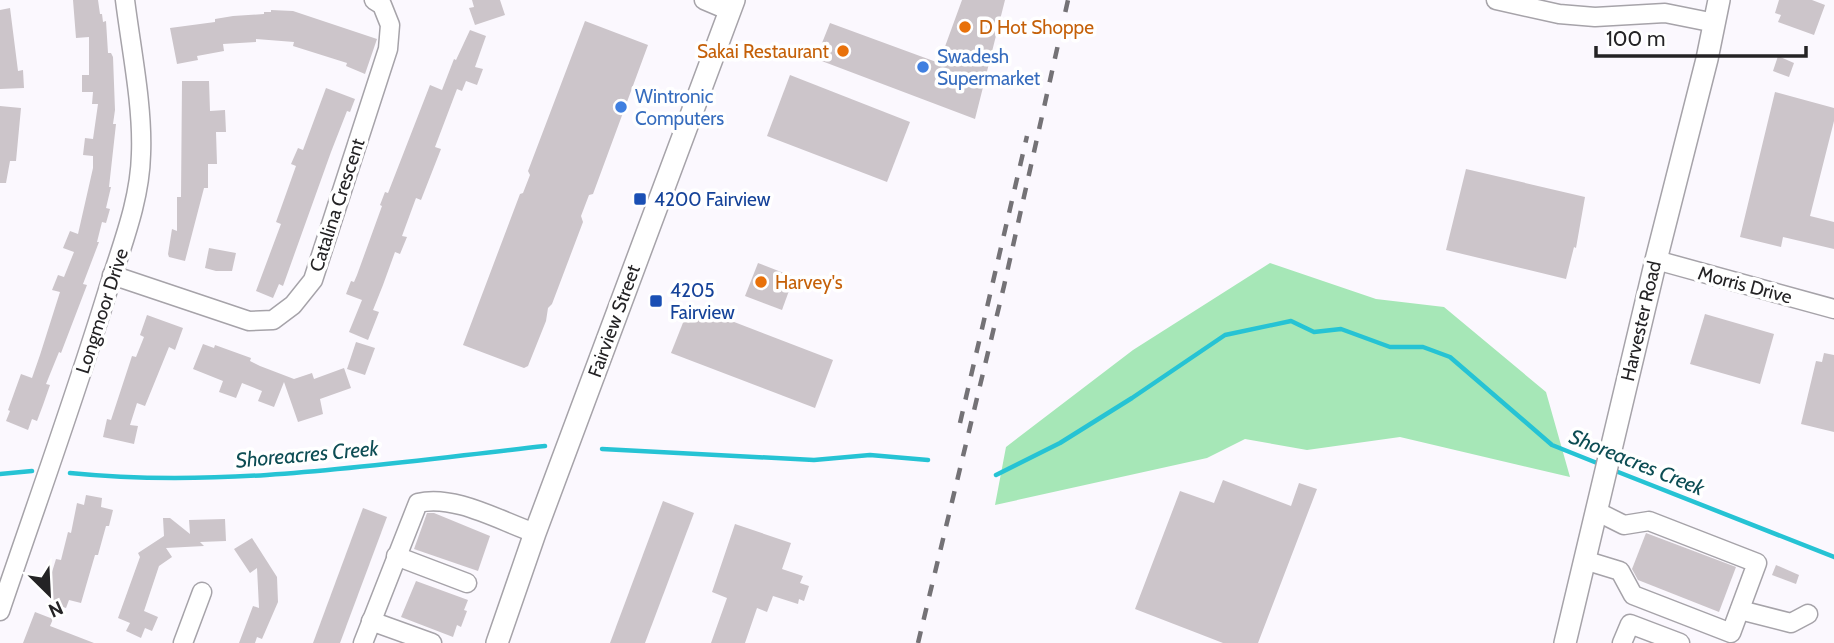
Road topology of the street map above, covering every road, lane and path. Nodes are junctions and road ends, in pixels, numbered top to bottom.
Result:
1 (125, 0) edge
2 (374, 0) edge
3 (704, 0) edge
4 (1496, 0) edge
5 (1719, 0) edge
6 (732, 5) edge
7 (1555, 7) edge
8 (1715, 23) junction
9 (1656, 260) junction
10 (112, 275) junction
11 (1834, 309) edge
12 (1596, 511) junction
13 (534, 534) junction
14 (396, 556) junction
15 (1584, 561) junction
16 (467, 583) dead end
17 (202, 592) dead end
18 (1740, 610) junction
19 (0, 611) edge
20 (1808, 614) dead end
21 (371, 621) junction
22 (183, 643) edge
23 (363, 643) edge
24 (432, 643) edge
25 (497, 643) edge
26 (1565, 643) edge
27 (1622, 643) edge
28 (1680, 643) edge

1 - 10 street, Longmoor Drive
2 - 10 street, Catalina Crescent
3 - 6 street
4 - 7 street
5 - 8 main road, Harvester Road
6 - 13 main road, Fairview Street
7 - 8 street
8 - 9 main road, Harvester Road
9 - 11 street, Morris Drive
9 - 12 main road, Harvester Road
10 - 19 street, Longmoor Drive
12 - 15 main road, Harvester Road
12 - 18 street
13 - 14 street
13 - 25 main road, Fairview Street
14 - 16 street
14 - 21 street
15 - 18 street
15 - 26 main road, Harvester Road
17 - 22 street
18 - 20 street
21 - 23 street
21 - 24 street
27 - 28 street

